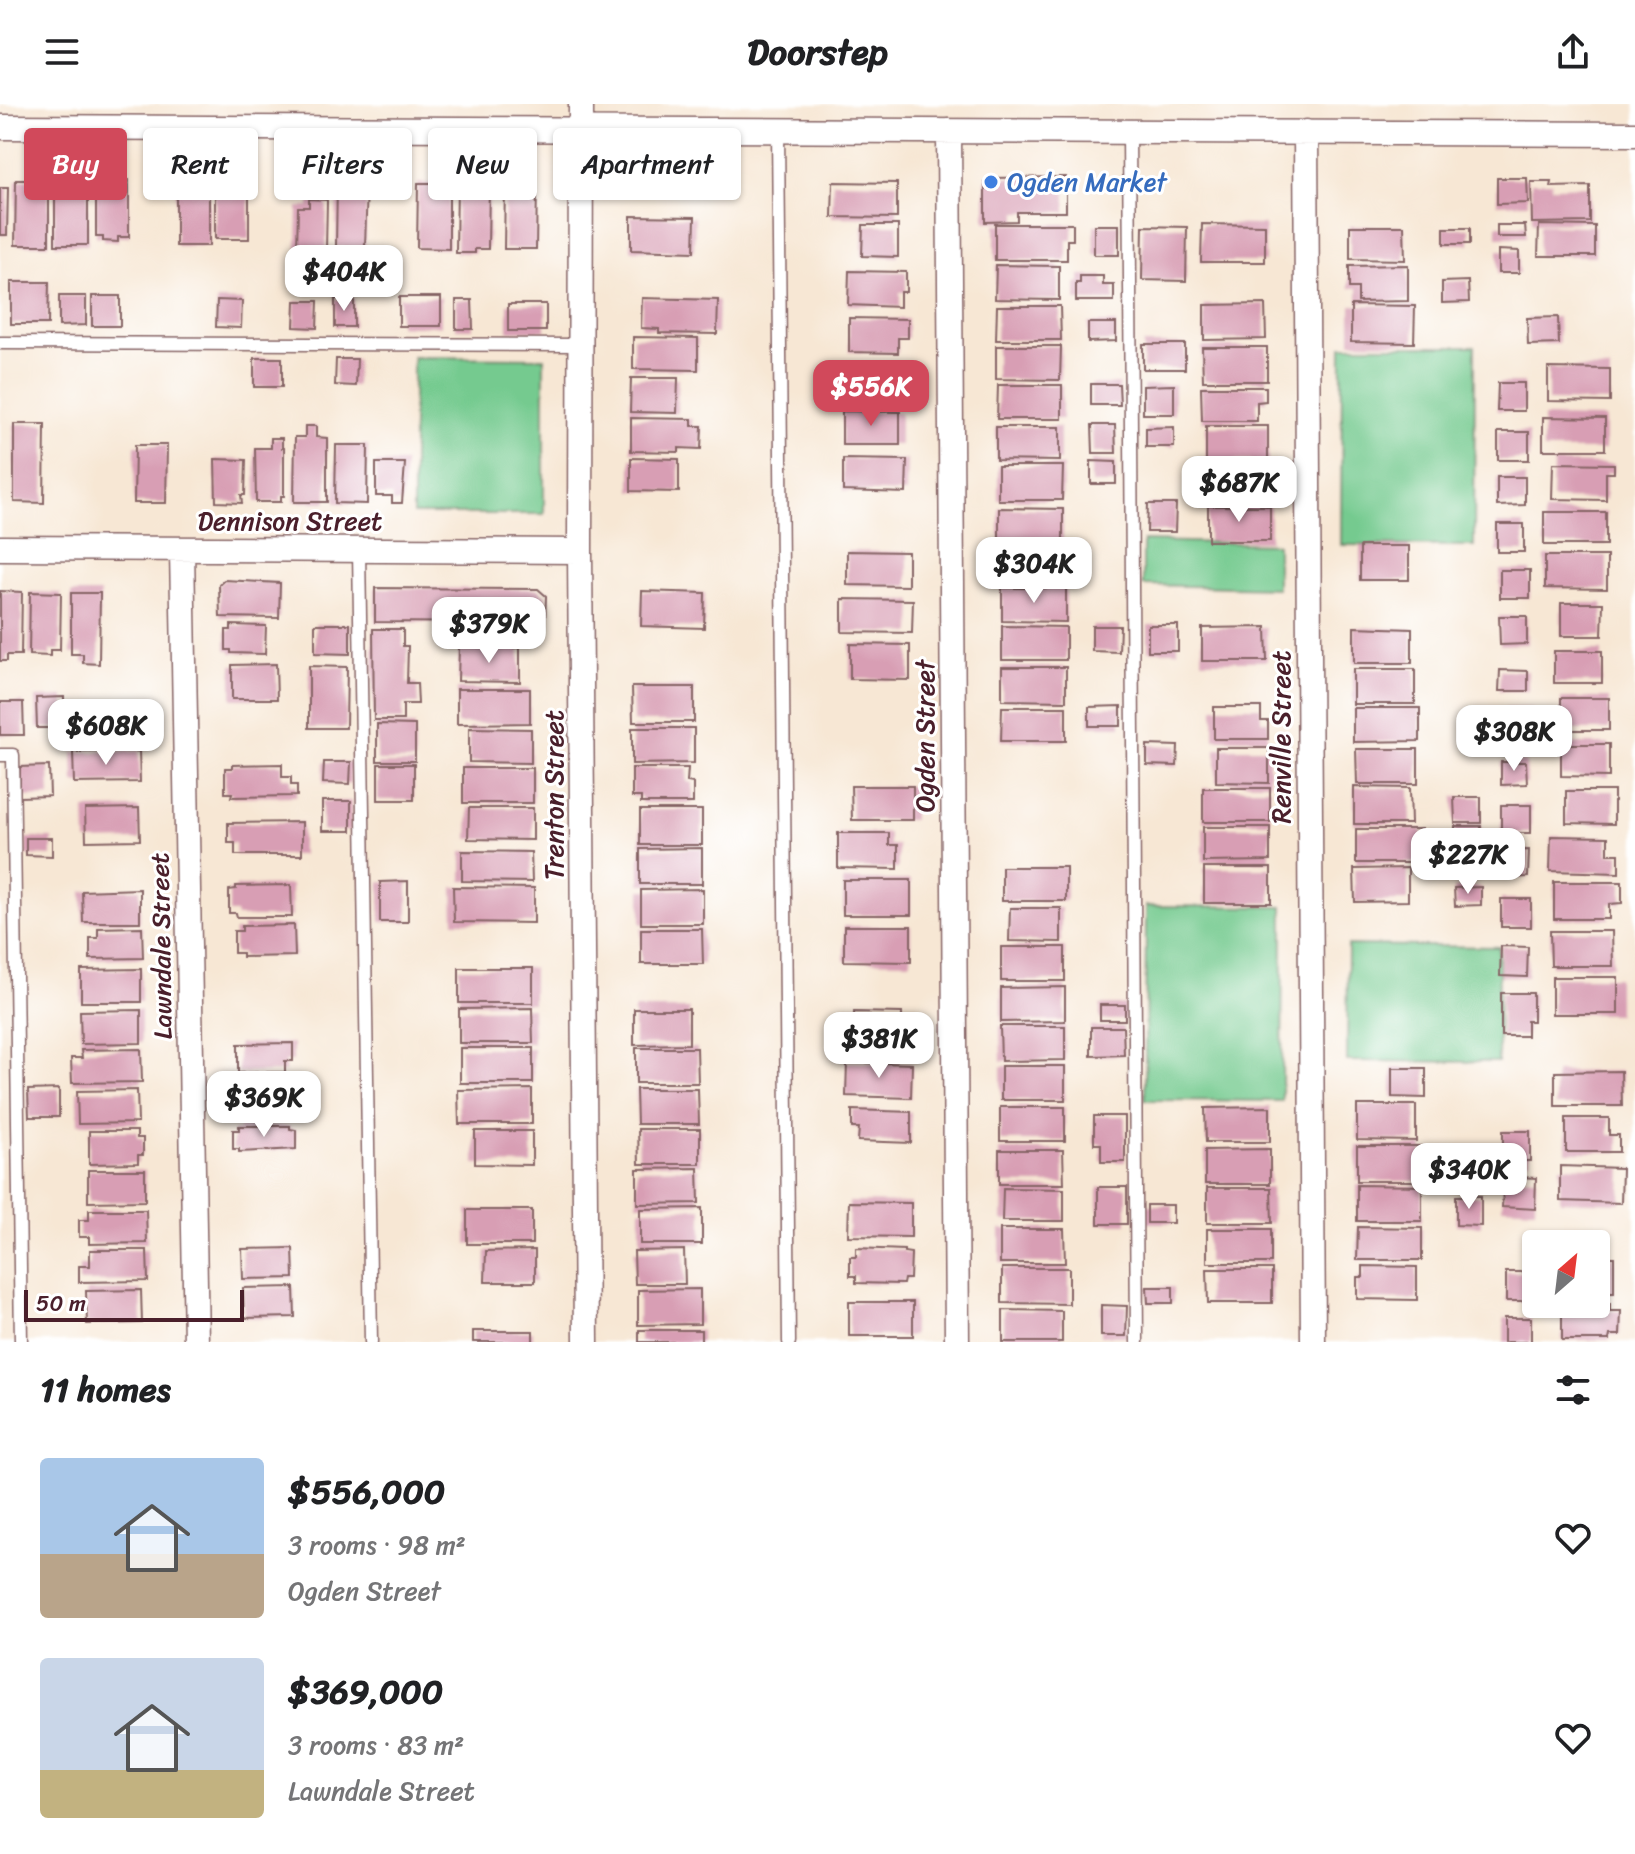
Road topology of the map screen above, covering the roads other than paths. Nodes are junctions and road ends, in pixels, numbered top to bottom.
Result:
1 (581, 104) edge
2 (0, 127) edge
3 (581, 128) edge
4 (553, 129) edge
5 (741, 130) edge
6 (778, 130) junction
7 (949, 131) junction
8 (1129, 131) junction
9 (1306, 132) junction
10 (1635, 134) edge
11 (581, 200) edge
12 (0, 343) edge
13 (581, 345) junction
14 (0, 548) edge
15 (182, 549) junction
16 (359, 550) junction
17 (580, 551) junction
18 (0, 755) edge
19 (21, 1342) edge
20 (196, 1342) edge
21 (371, 1342) edge
22 (586, 1342) edge
23 (789, 1342) edge
24 (957, 1342) edge
25 (1137, 1342) edge
26 (1313, 1342) edge

1 - 3 street, Trenton Street
2 - 4 street
5 - 6 street
6 - 7 street
6 - 23 lane
7 - 8 street
7 - 24 street, Ogden Street
8 - 9 street
8 - 25 lane
9 - 10 street
9 - 26 street, Renville Street
11 - 13 street, Trenton Street
12 - 13 lane
13 - 17 street, Trenton Street
14 - 15 street, Dennison Street
15 - 16 street, Dennison Street
15 - 20 street, Lawndale Street
16 - 17 street, Dennison Street
16 - 21 lane
17 - 22 street, Trenton Street
18 - 19 lane

